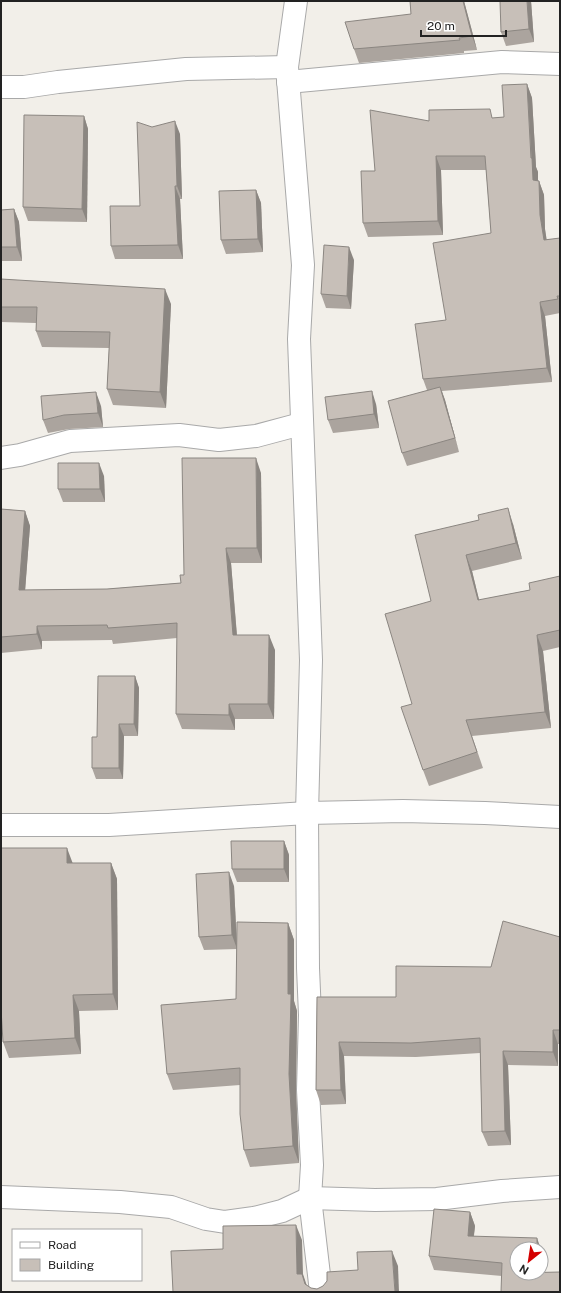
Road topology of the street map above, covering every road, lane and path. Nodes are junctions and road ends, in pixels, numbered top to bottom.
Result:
1 (296, 1) edge
2 (560, 64) edge
3 (288, 74) junction
4 (1, 87) edge
5 (302, 424) junction
6 (1, 458) edge
7 (307, 813) junction
8 (560, 817) edge
9 (1, 825) edge
10 (560, 1187) edge
11 (1, 1197) edge
12 (310, 1198) junction
13 (320, 1292) edge

1 - 3 street
2 - 3 street
3 - 4 street
3 - 5 street
5 - 6 street
5 - 7 street
7 - 8 street
7 - 9 street
7 - 12 street
10 - 12 street
11 - 12 street
12 - 13 street

